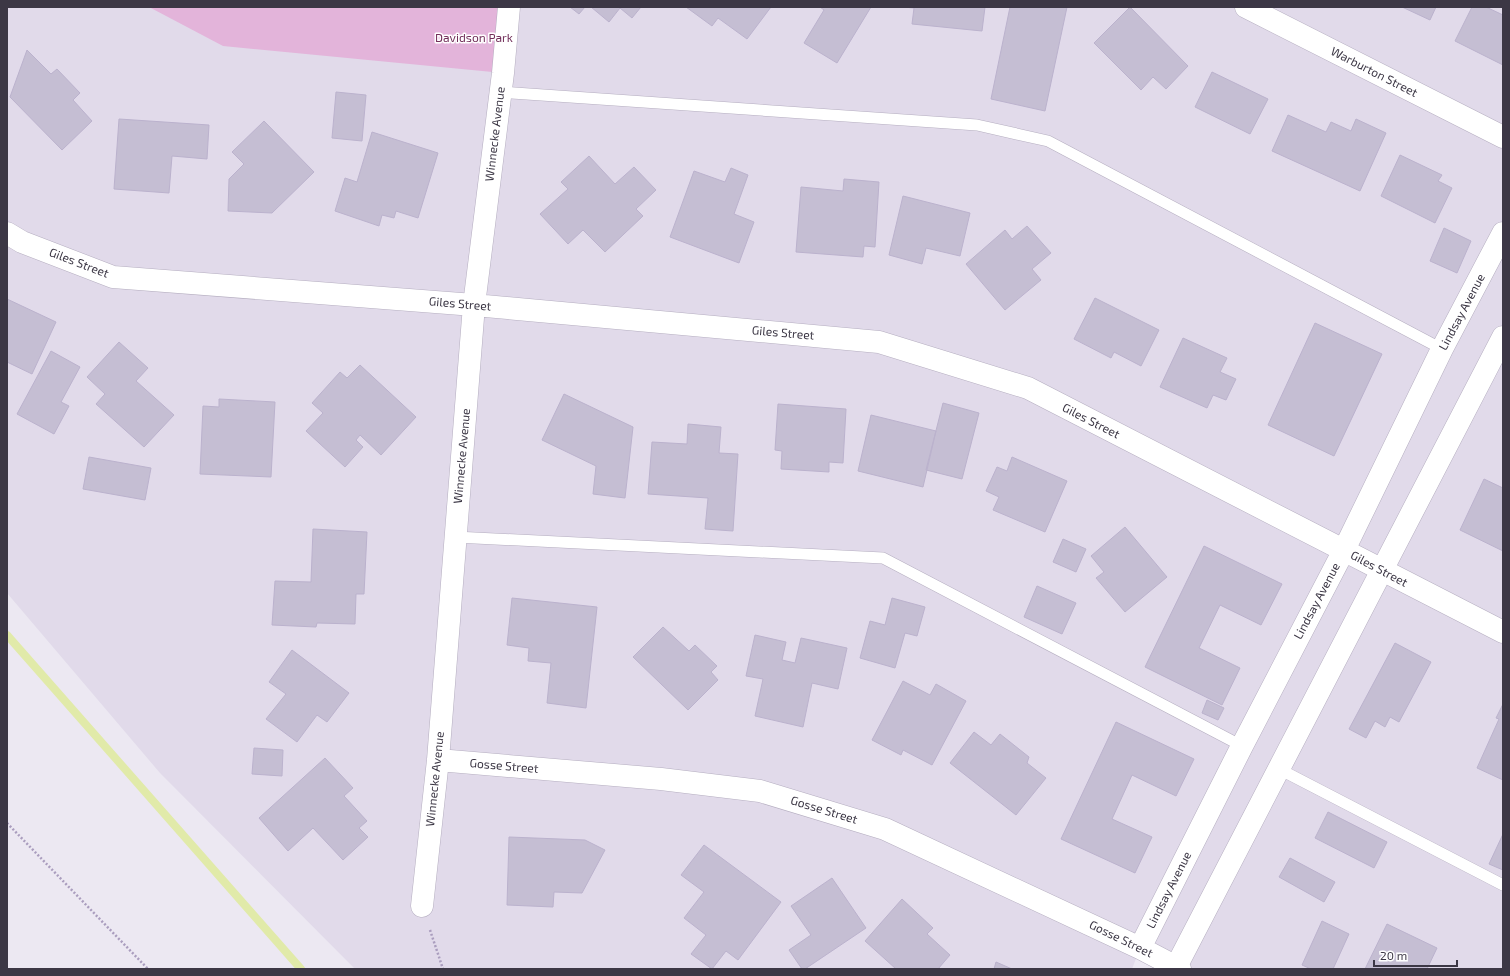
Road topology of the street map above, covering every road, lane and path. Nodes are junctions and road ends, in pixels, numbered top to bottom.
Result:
1 (509, 7) edge
2 (1246, 7) edge
3 (500, 92) junction
4 (1503, 137) edge
5 (7, 233) edge
6 (1503, 233) edge
7 (474, 306) junction
8 (1503, 337) edge
9 (1442, 349) junction
10 (455, 537) junction
11 (1344, 550) junction
12 (1383, 572) junction
13 (1503, 632) edge
14 (1242, 746) junction
15 (438, 760) junction
16 (1279, 769) junction
17 (7, 823) edge
18 (1503, 884) edge
19 (422, 906) joint
20 (1140, 948) junction
21 (1178, 968) edge
22 (148, 969) edge
23 (443, 969) edge

1 - 3 street, Winnecke Avenue
2 - 4 street, Warburton Street
3 - 7 street, Winnecke Avenue
3 - 9 lane
5 - 7 street, Giles Street
6 - 9 street, Lindsay Avenue
7 - 10 street, Winnecke Avenue
7 - 11 street, Giles Street
8 - 12 street
9 - 11 street, Lindsay Avenue
10 - 14 lane
10 - 15 street, Winnecke Avenue
11 - 12 street, Giles Street
11 - 14 street, Lindsay Avenue
12 - 13 street, Giles Street
12 - 16 street
14 - 20 street, Lindsay Avenue
15 - 19 street, Winnecke Avenue
15 - 20 street, Gosse Street
16 - 18 lane
16 - 21 street
17 - 22 path
19 - 23 path
20 - 21 street, Gosse Street

